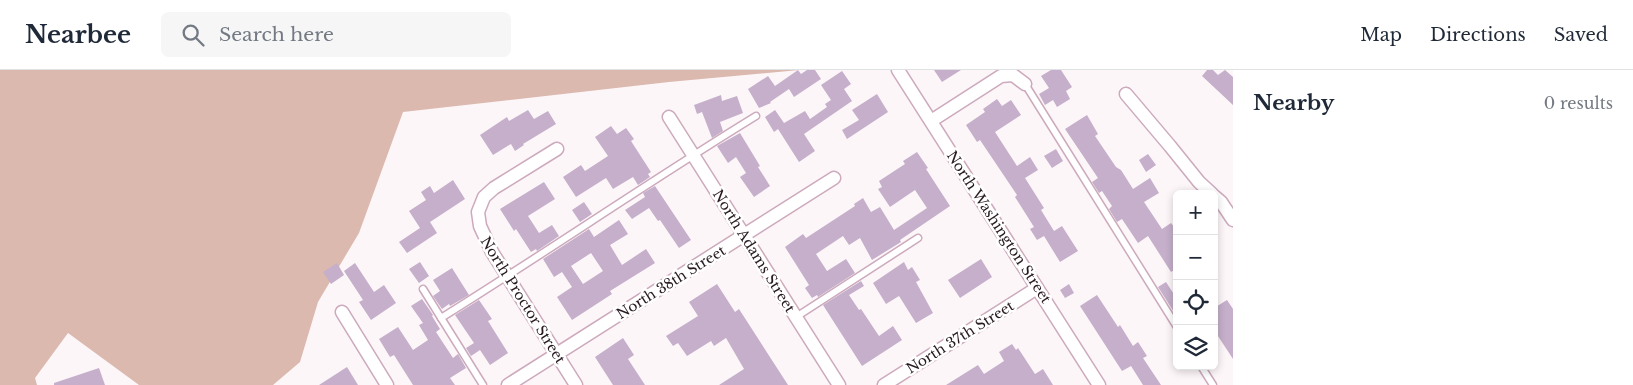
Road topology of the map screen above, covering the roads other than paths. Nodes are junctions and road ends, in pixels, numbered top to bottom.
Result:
1 (898, 70) edge
2 (1025, 84) joint
3 (1126, 94) dead end
4 (756, 116) dead end
5 (668, 117) dead end
6 (931, 121) junction
7 (557, 149) dead end
8 (693, 155) junction
9 (834, 178) dead end
10 (1208, 190) edge
11 (1218, 199) edge
12 (1233, 220) edge
13 (744, 236) junction
14 (918, 238) dead end
15 (508, 276) junction
16 (1037, 288) junction
17 (423, 289) dead end
18 (342, 312) dead end
19 (796, 317) junction
20 (441, 318) junction
21 (1176, 325) edge
22 (557, 354) junction
23 (1204, 370) edge
24 (387, 385) edge
25 (483, 385) edge
26 (508, 385) edge
27 (576, 385) edge
28 (839, 385) edge
29 (884, 385) edge
30 (1099, 385) edge
31 (1213, 385) edge

1 - 6 street, North Washington Street
2 - 6 street
2 - 21 lane
3 - 10 street
4 - 8 lane
5 - 8 street, North Adams Street
6 - 16 street, North Washington Street
7 - 15 street, North Proctor Street
8 - 13 street, North Adams Street
8 - 15 lane
9 - 13 street, North 38th Street
11 - 12 street
13 - 19 street, North Adams Street
13 - 22 street, North 38th Street
14 - 19 lane
15 - 20 lane
15 - 22 street, North Proctor Street
16 - 29 street, North 37th Street
16 - 30 street, North Washington Street
17 - 20 lane
18 - 24 street
19 - 28 street, North Adams Street
20 - 25 lane
22 - 26 street, North 38th Street
22 - 27 street, North Proctor Street
23 - 31 lane

